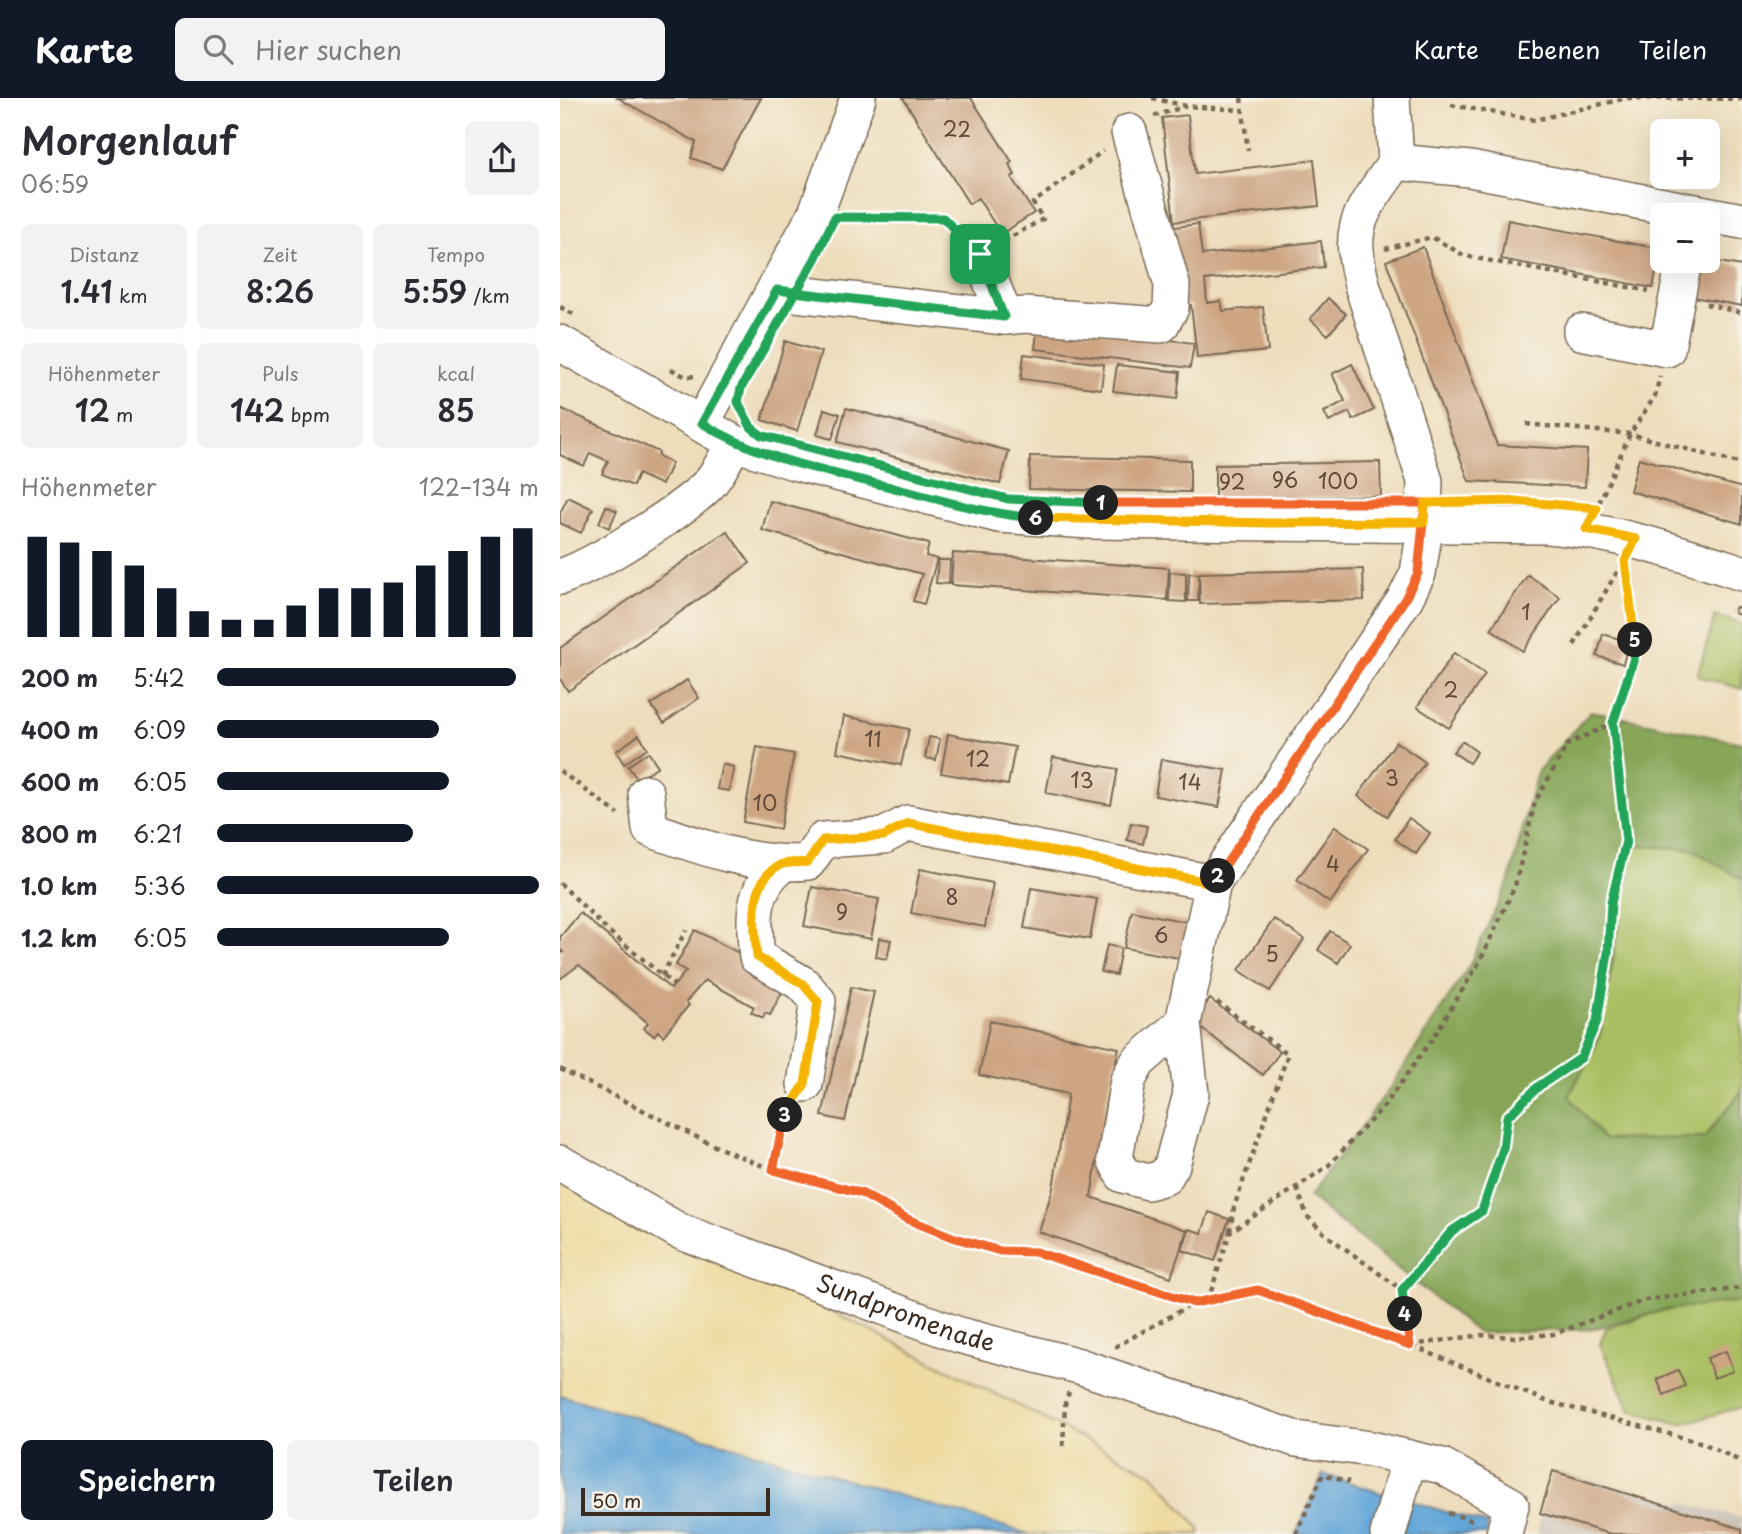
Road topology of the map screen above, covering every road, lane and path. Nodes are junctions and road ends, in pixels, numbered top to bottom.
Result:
1 (858, 98) edge
2 (1152, 98) edge
3 (1241, 98) edge
4 (1392, 98) edge
5 (1714, 99) edge
6 (1742, 99) edge
7 (1451, 105) dead end
8 (1241, 110) junction
9 (1129, 132) joint
10 (1248, 150) dead end
11 (1396, 162) junction
12 (1650, 205) edge
13 (816, 213) junction
14 (1720, 218) edge
15 (1742, 221) edge
16 (980, 254) junction
17 (1354, 257) junction
18 (1682, 273) edge
19 (777, 290) junction
20 (1678, 297) junction
21 (560, 307) edge
22 (1742, 313) edge
23 (1004, 317) junction
24 (587, 322) dead end
25 (1581, 332) dead end
26 (560, 343) edge
27 (1667, 349) junction
28 (666, 366) dead end
29 (698, 375) dead end
30 (702, 423) junction
31 (1526, 424) dead end
32 (1630, 434) junction
33 (734, 443) junction
34 (1742, 464) edge
35 (1424, 522) junction
36 (1586, 529) junction
37 (1742, 573) edge
38 (560, 577) edge
39 (1574, 645) dead end
40 (1613, 723) junction
41 (560, 771) edge
42 (646, 793) dead end
43 (650, 830) junction
44 (794, 863) junction
45 (560, 883) edge
46 (1213, 883) junction
47 (686, 930) dead end
48 (662, 976) junction
49 (674, 985) dead end
50 (1193, 985) junction
51 (1184, 1023) dead end
52 (560, 1069) edge
53 (805, 1084) joint
54 (560, 1163) edge
55 (773, 1170) junction
56 (1297, 1188) junction
57 (1230, 1232) junction
58 (1742, 1288) edge
59 (1402, 1290) junction
60 (1208, 1301) junction
61 (1194, 1303) junction
62 (1410, 1345) junction
63 (1079, 1366) junction
64 (1063, 1446) dead end
65 (1409, 1458) junction
66 (1742, 1462) edge
67 (1349, 1482) dead end
68 (1448, 1513) dead end
69 (1489, 1528) edge
70 (1296, 1534) edge
71 (1388, 1534) edge

1 - 13 street
2 - 8 path
3 - 8 path
4 - 11 street
5 - 6 path
5 - 7 path
8 - 10 path
9 - 16 path
9 - 23 street
11 - 12 street
11 - 17 street
13 - 16 path
13 - 19 street
14 - 15 street
16 - 23 street
17 - 20 path
17 - 35 street
18 - 20 street
19 - 23 street
19 - 30 street
20 - 22 path
20 - 27 street
21 - 24 path
25 - 27 street
26 - 30 street
27 - 32 path
28 - 29 path
30 - 33 street
31 - 32 path
32 - 34 path
32 - 36 path
33 - 35 street
33 - 38 street
35 - 36 street
35 - 46 street
36 - 37 street
39 - 40 path
40 - 56 path
40 - 59 path
41 - 43 path
42 - 43 street
43 - 44 street
44 - 46 street
44 - 53 street
45 - 48 path
46 - 50 street
47 - 48 path
48 - 49 path
50 - 51 street
50 - 57 path
52 - 55 path
53 - 55 path
54 - 63 street, Sundpromenade
55 - 61 path
56 - 57 path
56 - 59 path
57 - 60 path
58 - 62 path
59 - 62 path
60 - 61 path
60 - 62 path
61 - 63 path
62 - 66 path
63 - 64 path
63 - 65 street, Sundpromenade
65 - 69 street, Sundpromenade
65 - 71 street
67 - 70 path
68 - 69 path

